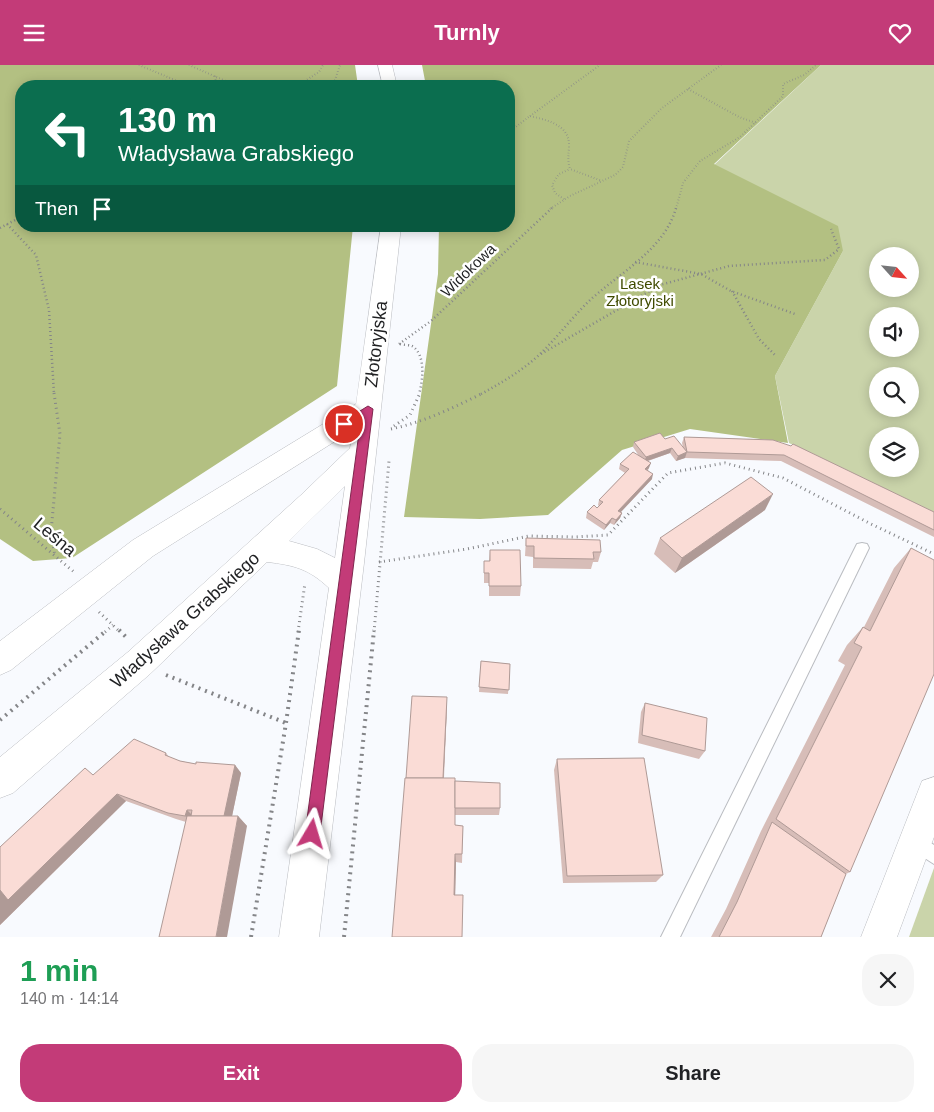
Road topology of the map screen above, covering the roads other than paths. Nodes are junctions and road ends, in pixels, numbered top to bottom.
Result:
1 (385, 65) edge
2 (389, 80) edge
3 (390, 232) edge
4 (368, 409) junction
5 (363, 452) junction
6 (862, 548) dead end
7 (261, 550) junction
8 (347, 573) junction
9 (0, 660) edge
10 (0, 780) edge
11 (934, 793) edge
12 (925, 849) edge
13 (299, 937) edge
14 (670, 937) edge
15 (879, 937) edge

1 - 2 street
3 - 4 street, Złotoryjska
4 - 5 street, Złotoryjska
4 - 9 street
5 - 7 street, Władysława Grabskiego
5 - 8 street, Złotoryjska
6 - 14 lane
7 - 8 street
7 - 10 street, Władysława Grabskiego
8 - 13 street, Złotoryjska
11 - 12 street
12 - 15 street

